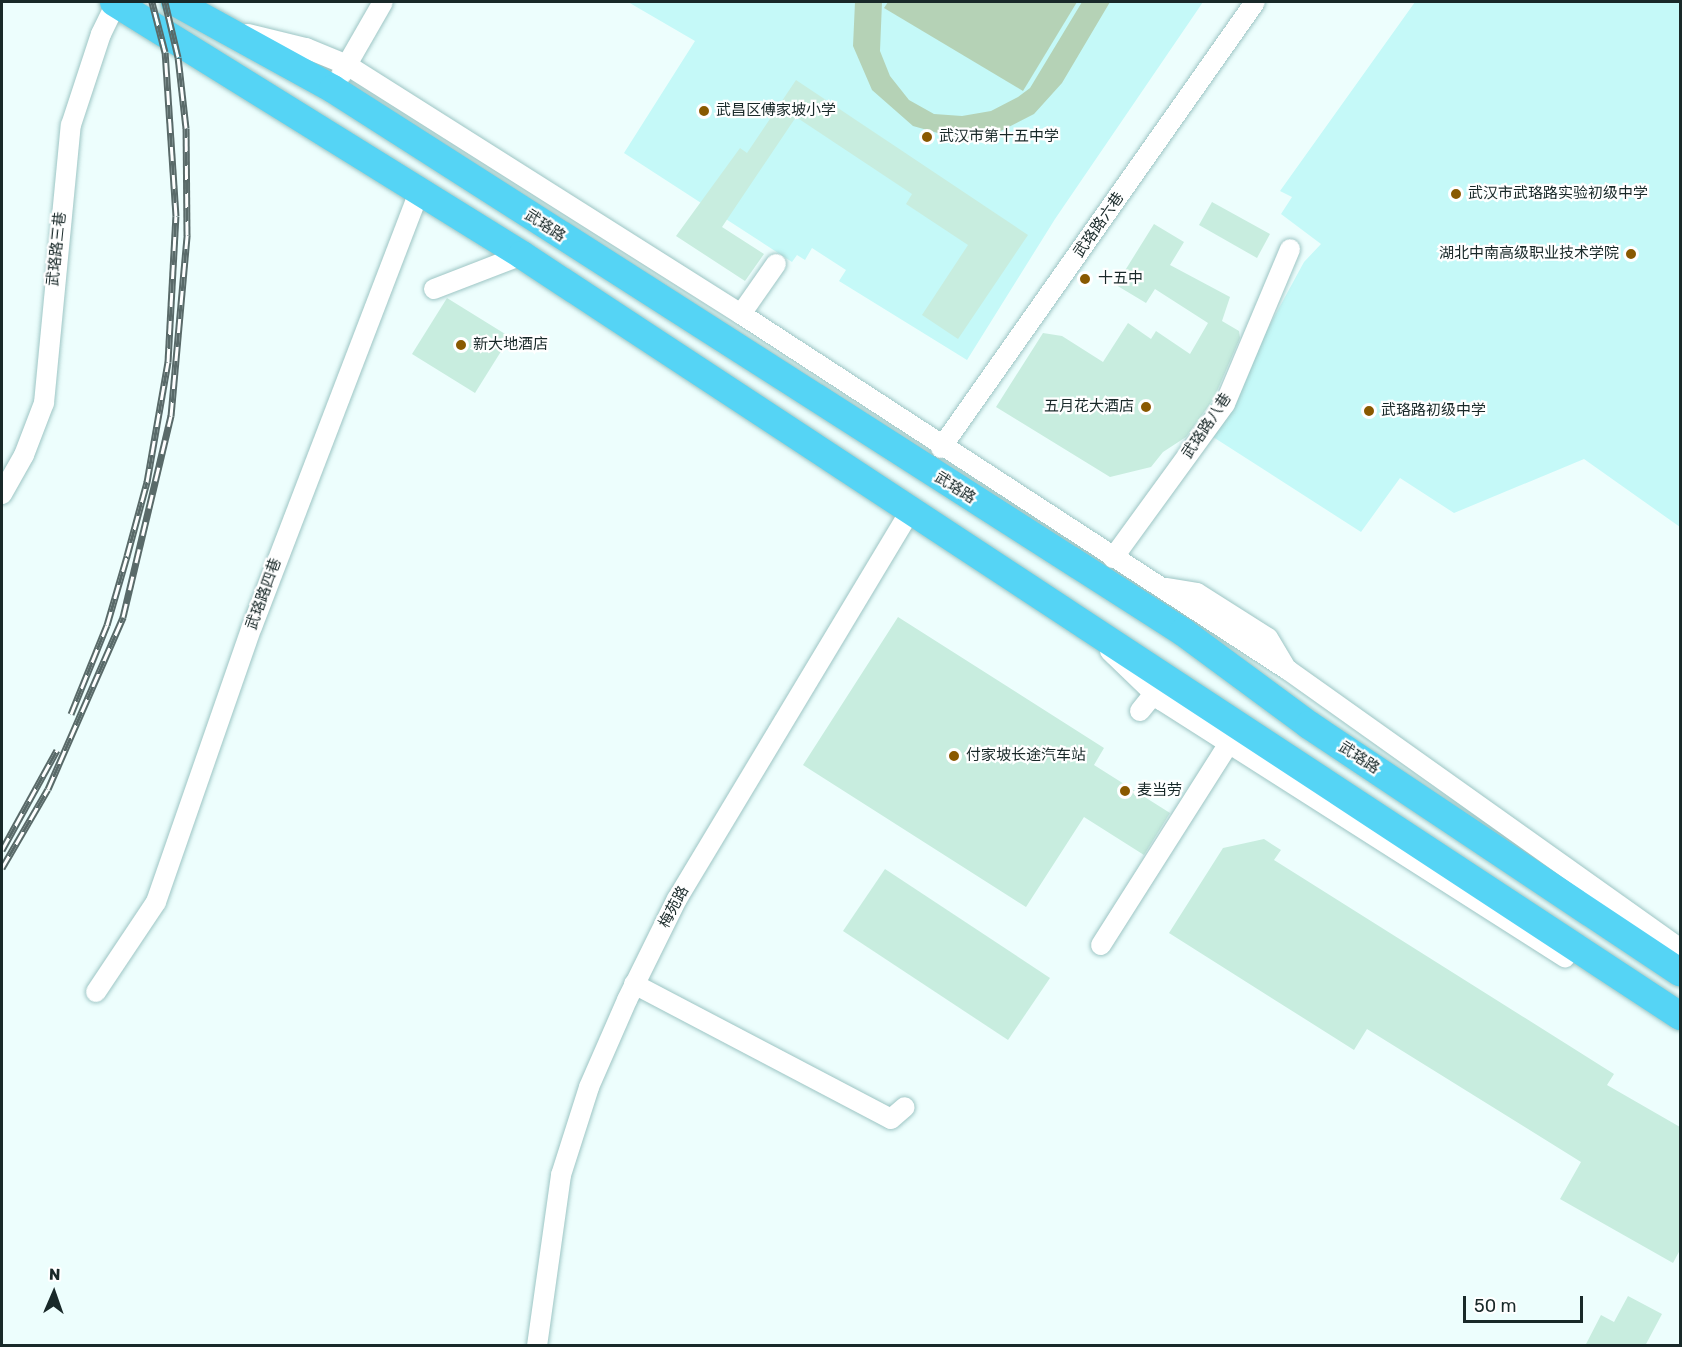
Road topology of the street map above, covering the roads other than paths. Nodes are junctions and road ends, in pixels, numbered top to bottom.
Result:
1 (115, 2) edge
2 (175, 2) edge
3 (383, 2) edge
4 (1255, 2) edge
5 (215, 26) junction
6 (347, 65) junction
7 (333, 89) junction
8 (420, 189) junction
9 (1290, 249) dead end
10 (522, 255) junction
11 (776, 264) dead end
12 (434, 289) dead end
13 (741, 314) junction
14 (941, 448) junction
15 (2, 494) edge
16 (912, 508) junction
17 (1113, 558) junction
18 (1078, 616) junction
19 (1154, 694) junction
20 (1140, 711) dead end
21 (1229, 743) junction
22 (1101, 945) dead end
23 (1680, 949) edge
24 (1680, 972) edge
25 (634, 984) junction
26 (96, 992) dead end
27 (1680, 1016) edge
28 (904, 1107) dead end
29 (537, 1346) edge

1 - 8 highway
1 - 15 street, 武珞路三巷
2 - 5 highway, 武珞路
3 - 6 street
4 - 14 street, 武珞路六巷
5 - 6 street, 武珞路
5 - 7 highway, 武珞路
6 - 7 street
6 - 13 street, 武珞路
7 - 24 highway, 武珞路
8 - 10 highway
8 - 26 street, 武珞路四巷
9 - 17 street, 武珞路八巷
10 - 12 street
10 - 16 highway
11 - 13 street
13 - 14 street, 武珞路
14 - 17 street, 武珞路
16 - 18 highway
16 - 25 street, 梅苑路
17 - 23 street, 武珞路
18 - 19 street
18 - 27 highway
19 - 20 street
19 - 21 street
21 - 22 street
21 - 27 street
25 - 28 street
25 - 29 street, 梅苑路

